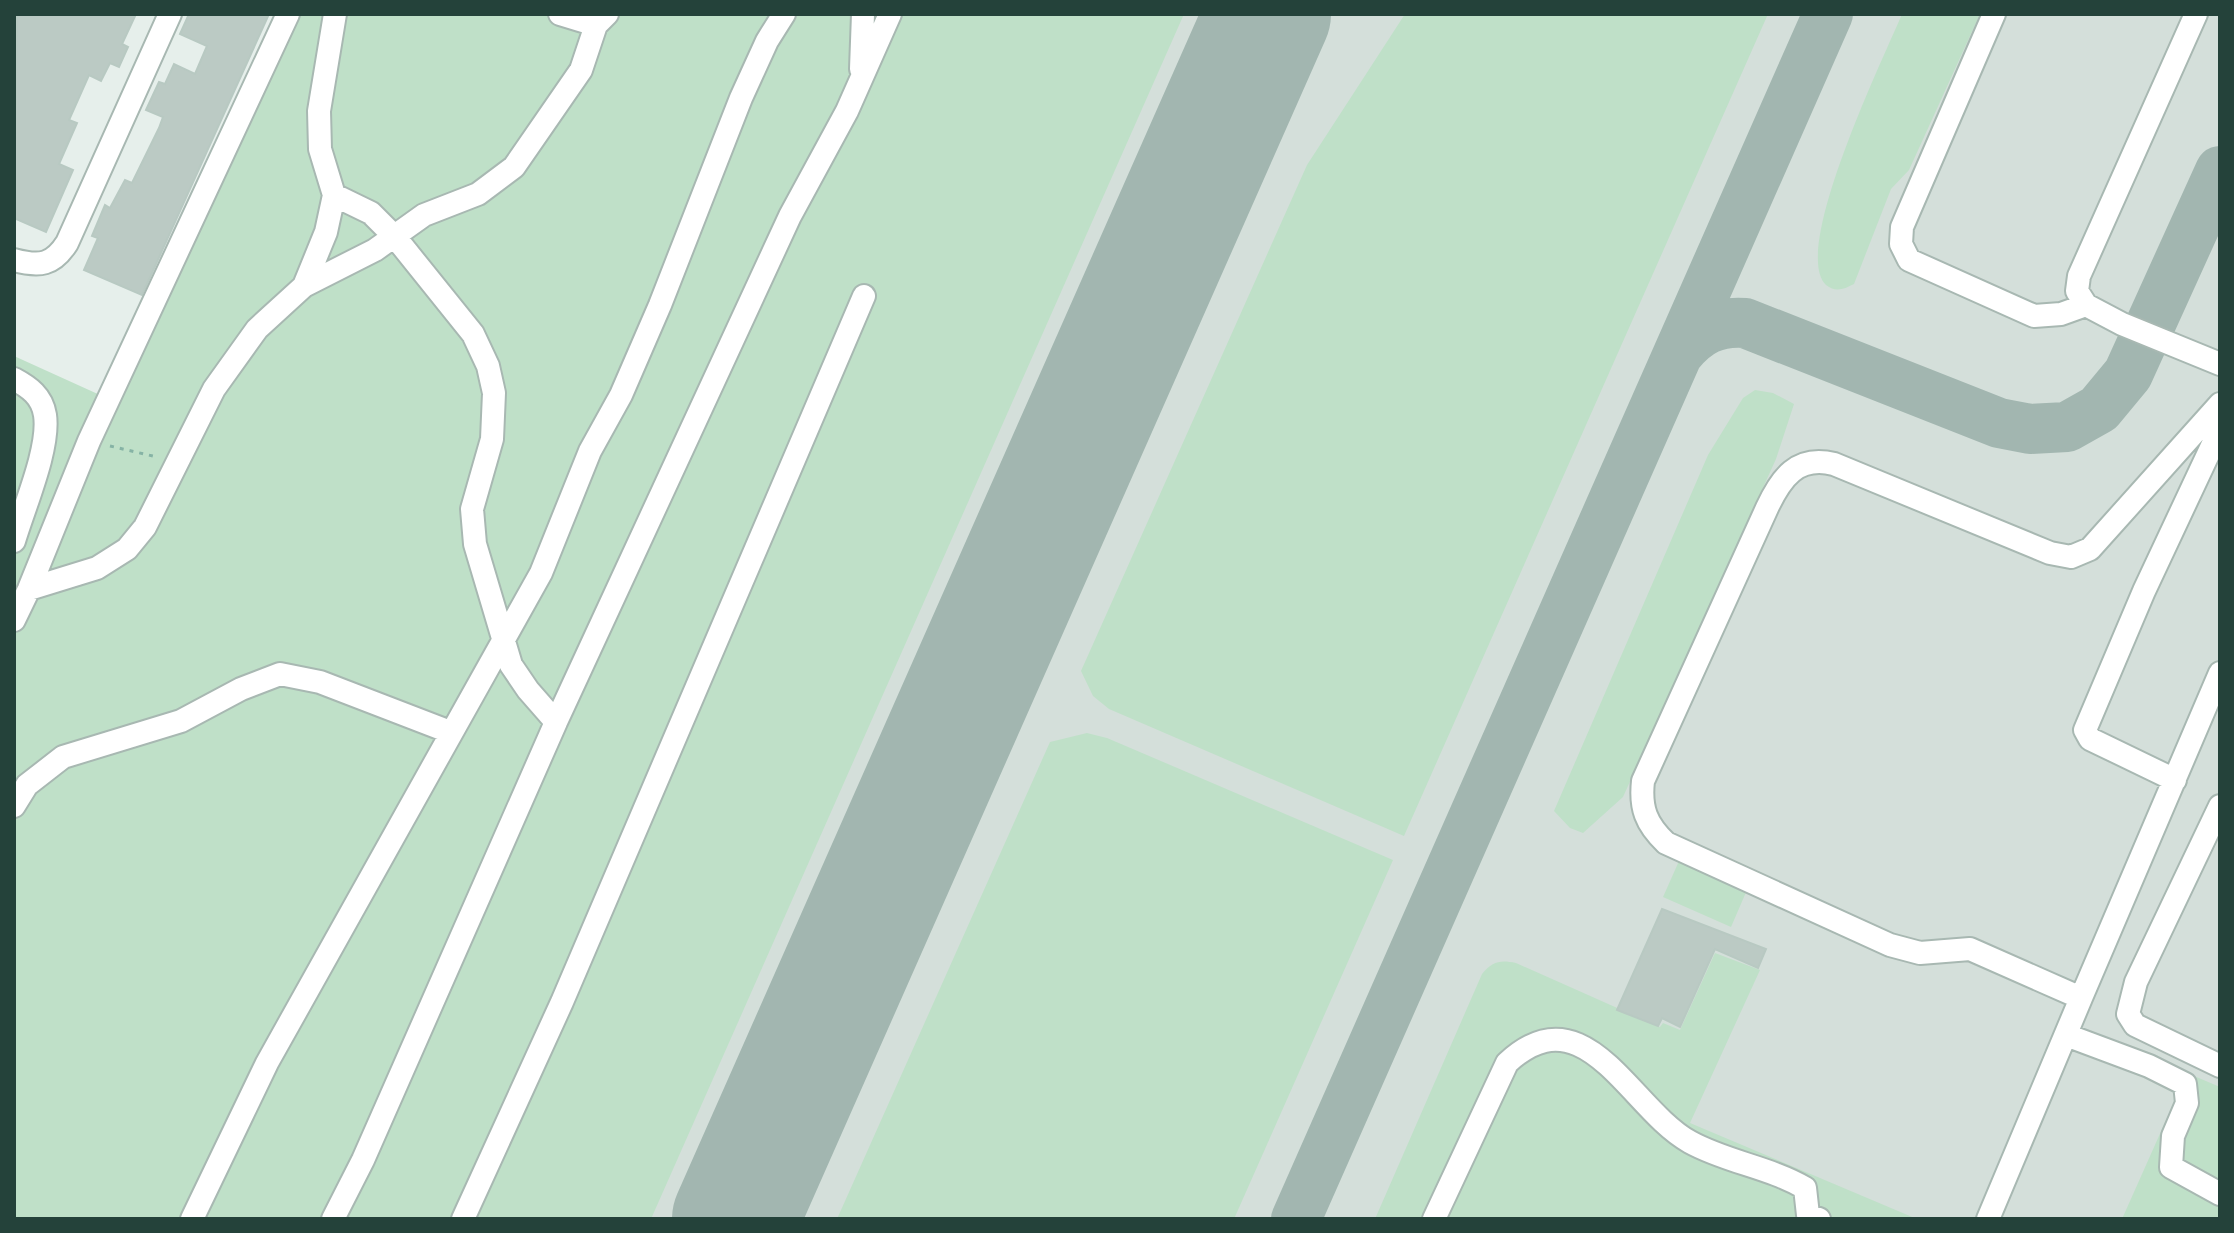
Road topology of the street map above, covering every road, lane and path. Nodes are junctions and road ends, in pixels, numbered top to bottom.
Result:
1 (170, 14) edge
2 (288, 14) edge
3 (335, 14) edge
4 (560, 14) edge
5 (784, 14) edge
6 (863, 14) edge
7 (890, 14) edge
8 (1994, 14) edge
9 (2196, 14) edge
10 (601, 19) edge
11 (860, 82) junction
12 (334, 195) junction
13 (395, 237) junction
14 (14, 260) edge
15 (304, 286) junction
16 (864, 296) dead end
17 (2086, 305) junction
18 (2220, 364) edge
19 (14, 379) edge
20 (2220, 404) edge
21 (2220, 429) edge
22 (89, 441) junction
23 (176, 462) junction
24 (14, 541) edge
25 (29, 589) junction
26 (14, 620) edge
27 (505, 638) junction
28 (2220, 673) edge
29 (556, 722) junction
30 (450, 732) junction
31 (2175, 780) junction
32 (14, 806) edge
33 (2220, 806) edge
34 (2081, 998) junction
35 (2066, 1035) junction
36 (2220, 1066) edge
37 (2220, 1194) edge
38 (192, 1219) edge
39 (333, 1219) edge
40 (463, 1219) edge
41 (1434, 1219) edge
42 (1819, 1219) edge
43 (1988, 1219) edge

1 - 14 street
2 - 22 street
3 - 12 street
4 - 10 street
5 - 27 street
6 - 11 street
7 - 11 street
8 - 17 street
9 - 17 street
10 - 13 street
11 - 29 street
12 - 13 street
12 - 15 street
13 - 15 street
13 - 27 street
15 - 23 street
16 - 40 street
17 - 18 street
19 - 24 street
20 - 34 street
21 - 31 street
22 - 23 path
22 - 25 street
23 - 25 street
25 - 26 street
27 - 29 street
27 - 30 street
28 - 31 street
29 - 39 street
30 - 32 street
30 - 38 street
31 - 34 street
33 - 36 street
34 - 35 street
35 - 37 street
35 - 43 street
41 - 42 street

